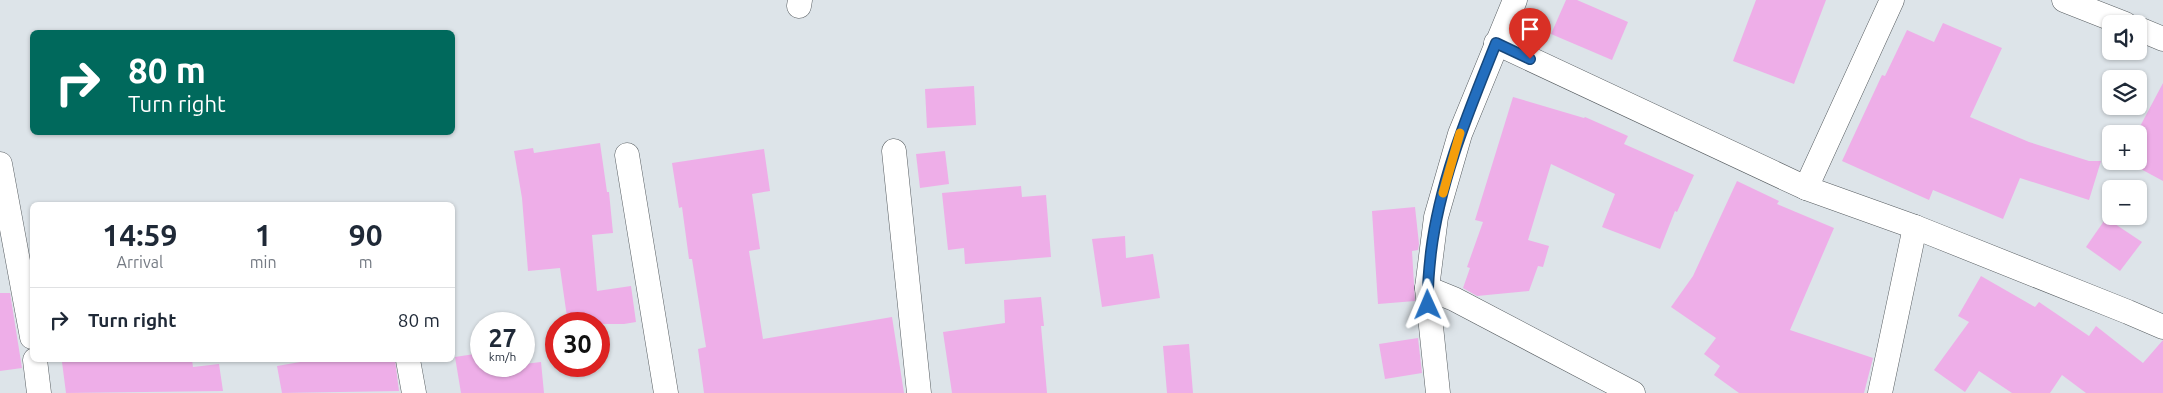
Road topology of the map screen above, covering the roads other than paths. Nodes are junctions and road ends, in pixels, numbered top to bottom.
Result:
1 (1515, 0) edge
2 (1892, 0) edge
3 (2064, 0) edge
4 (2102, 15) edge
5 (2147, 32) edge
6 (2163, 38) edge
7 (1496, 43) junction
8 (894, 151) dead end
9 (627, 155) dead end
10 (0, 164) edge
11 (1806, 188) junction
12 (1915, 227) junction
13 (1427, 288) junction
14 (30, 317) edge
15 (2163, 327) edge
16 (35, 362) edge
17 (408, 362) edge
18 (39, 393) edge
19 (414, 393) edge
20 (666, 393) edge
21 (920, 393) edge
22 (1438, 393) edge
23 (1633, 393) edge
24 (1880, 393) edge

1 - 7 street
2 - 11 street
3 - 4 street
5 - 6 street
7 - 11 street
7 - 13 street
8 - 21 street
9 - 20 street
10 - 14 street
11 - 12 street
12 - 15 street
12 - 24 street
13 - 22 street
13 - 23 street
16 - 18 street
17 - 19 street

